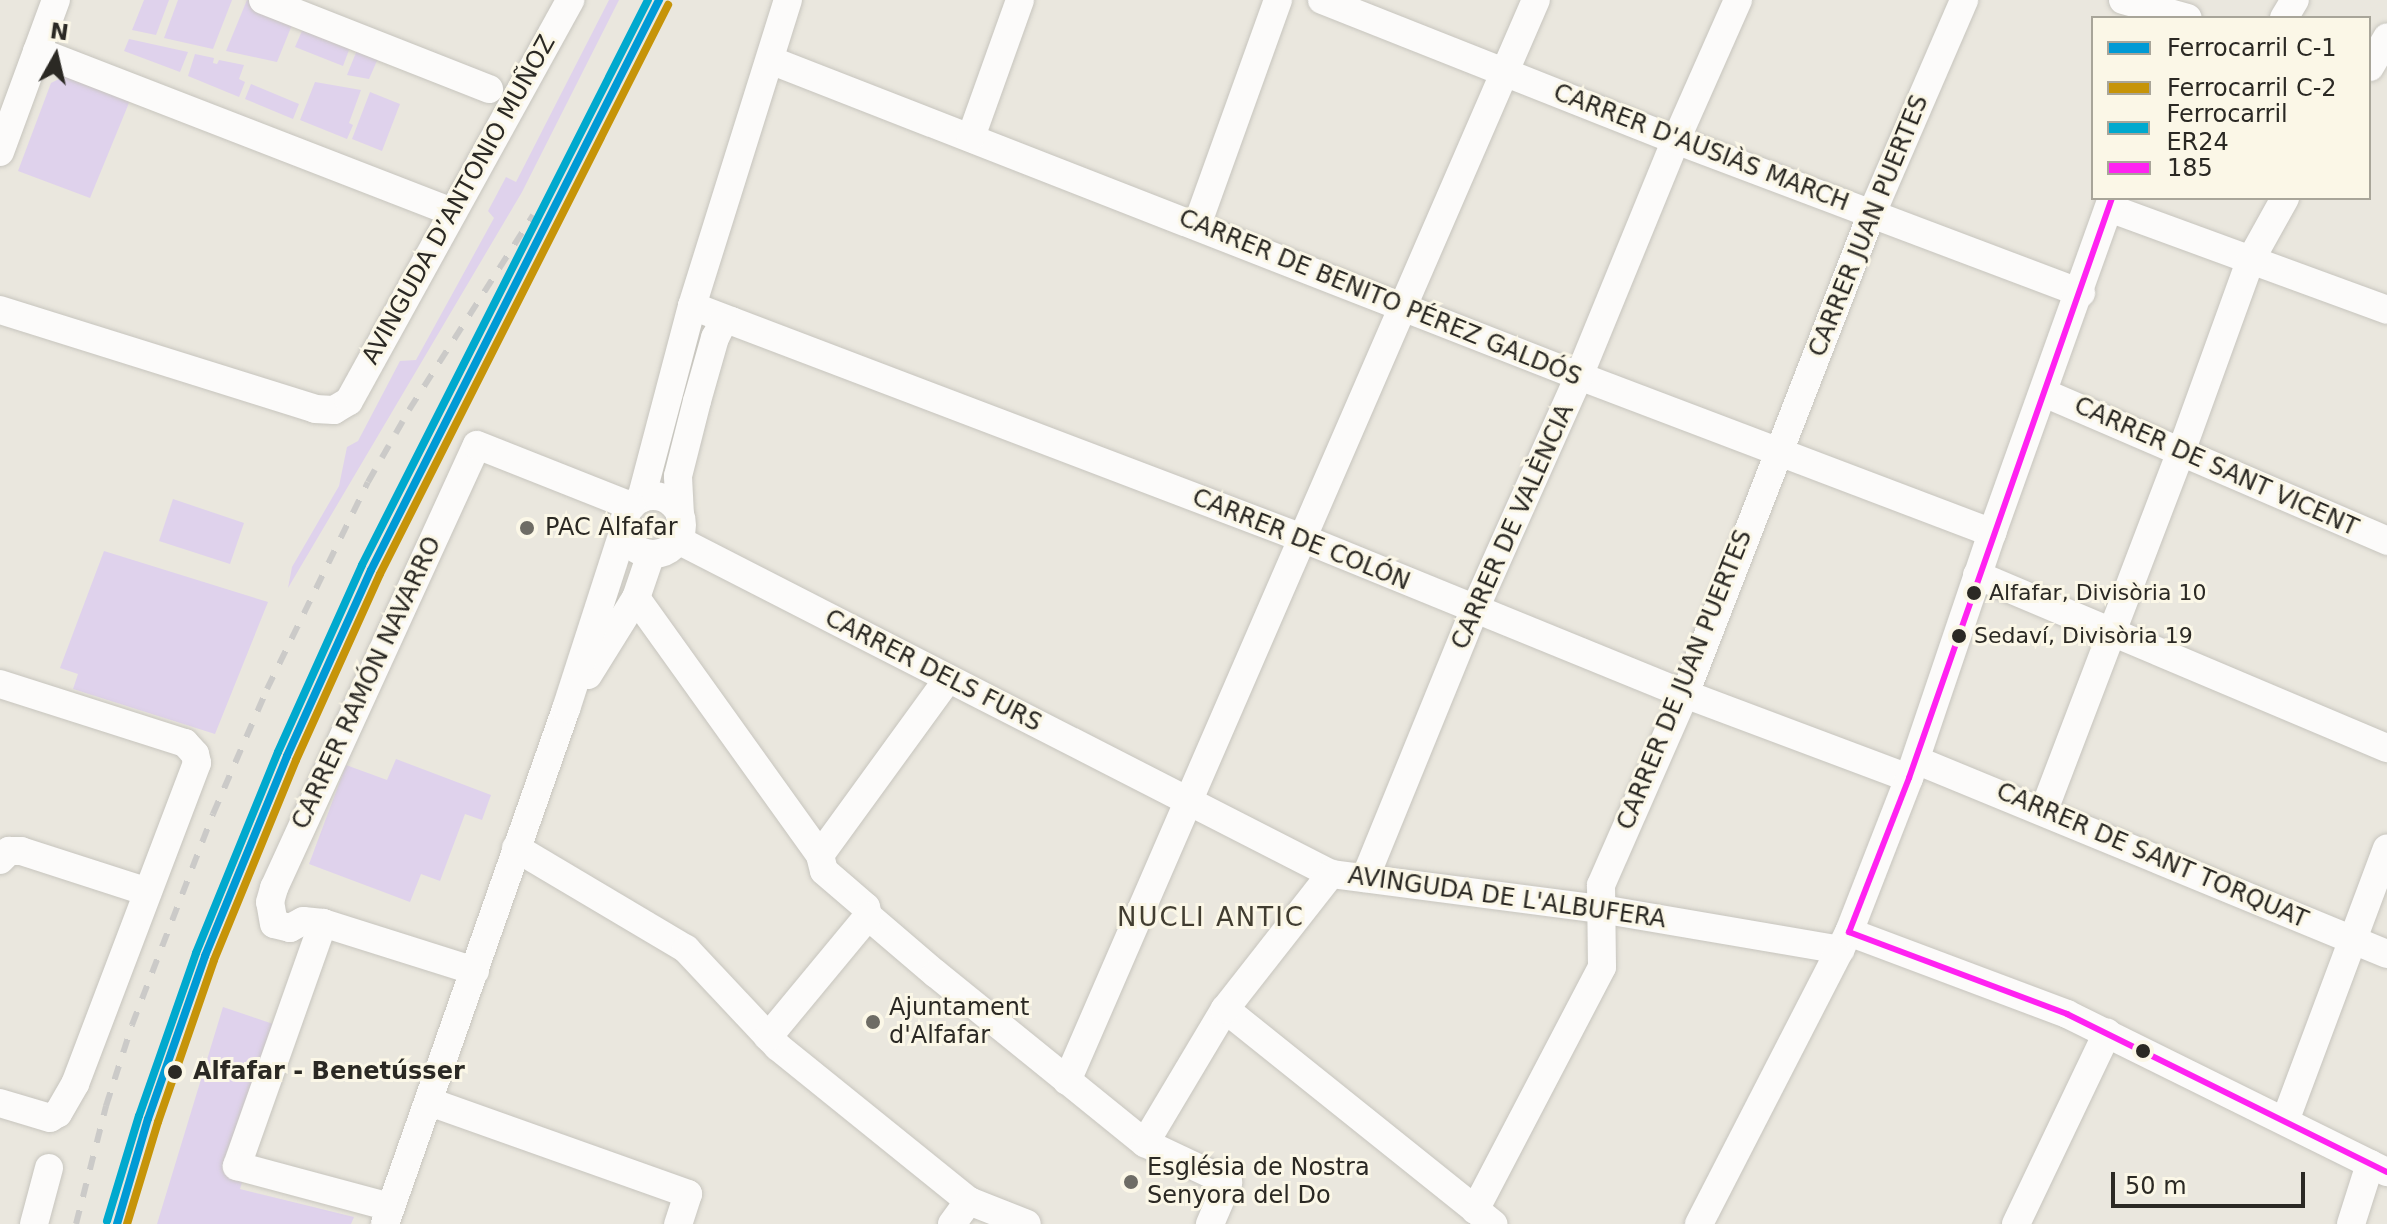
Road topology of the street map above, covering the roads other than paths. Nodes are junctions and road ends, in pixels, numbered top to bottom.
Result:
1 (56, 0) edge
2 (263, 0) edge
3 (570, 0) edge
4 (788, 0) edge
5 (1020, 0) edge
6 (1278, 0) edge
7 (1322, 0) edge
8 (1536, 0) edge
9 (1738, 0) edge
10 (1964, 0) edge
11 (2123, 0) edge
12 (2181, 13) edge
13 (2387, 37) edge
14 (37, 51) junction
15 (770, 60) junction
16 (2371, 64) edge
17 (1504, 73) junction
18 (489, 89) dead end
19 (971, 137) junction
20 (1676, 140) junction
21 (0, 152) edge
22 (2284, 200) edge
23 (2111, 203) edge
24 (453, 212) junction
25 (1872, 213) junction
26 (1197, 225) junction
27 (2250, 261) junction
28 (2081, 293) junction
29 (1402, 305) junction
30 (692, 306) junction
31 (0, 310) edge
32 (2387, 310) edge
33 (732, 321) junction
34 (1579, 376) junction
35 (2044, 393) junction
36 (2181, 452) junction
37 (1777, 453) junction
38 (632, 511) junction
39 (679, 527) junction
40 (1992, 533) junction
41 (1302, 538) junction
42 (2387, 541) edge
43 (651, 554) junction
44 (1977, 575) junction
45 (636, 598) junction
46 (1474, 611) junction
47 (2112, 631) junction
48 (947, 680) junction
49 (0, 684) edge
50 (1685, 694) junction
51 (566, 709) junction
52 (2387, 748) edge
53 (1912, 769) junction
54 (1190, 800) junction
55 (2044, 810) junction
56 (516, 848) junction
57 (2387, 848) edge
58 (820, 855) junction
59 (0, 860) edge
60 (1331, 874) junction
61 (1365, 878) junction
62 (148, 892) junction
63 (1601, 909) junction
64 (868, 916) junction
65 (323, 923) junction
66 (2353, 939) junction
67 (1845, 941) junction
68 (2387, 954) edge
69 (475, 971) junction
70 (1225, 1009) junction
71 (2107, 1033) junction
72 (768, 1037) junction
73 (1067, 1081) junction
74 (430, 1102) junction
75 (0, 1103) edge
76 (2285, 1121) junction
77 (1145, 1143) junction
78 (49, 1168) dead end
79 (2379, 1168) edge
80 (969, 1201) junction
81 (388, 1216) edge
82 (1484, 1217) edge
83 (34, 1224) edge
84 (678, 1224) edge
85 (952, 1224) edge
86 (1027, 1224) edge
87 (1210, 1224) edge
88 (1699, 1224) edge
89 (2016, 1224) edge
90 (2351, 1224) edge

1 - 14 street
2 - 18 street
3 - 24 street, AVINGUDA D’ANTONIO MUÑOZ
4 - 15 street
5 - 19 street
6 - 26 street
7 - 17 street, CARRER D'AUSIÀS MARCH
8 - 17 street
9 - 20 street, CARRER DE VALÈNCIA
10 - 25 street, CARRER JUAN PUERTES
11 - 12 street
13 - 16 street
14 - 21 street
14 - 24 street
15 - 19 street, CARRER DE BENITO PÉREZ GALDÓS
15 - 30 street
17 - 20 street, CARRER D'AUSIÀS MARCH
17 - 29 street
19 - 26 street, CARRER DE BENITO PÉREZ GALDÓS
20 - 25 street, CARRER D'AUSIÀS MARCH
20 - 34 street, CARRER DE VALÈNCIA
22 - 27 street
23 - 27 street
23 - 28 street
24 - 31 street, AVINGUDA D’ANTONIO MUÑOZ
25 - 28 street, CARRER D'AUSIÀS MARCH
25 - 37 street, CARRER JUAN PUERTES
26 - 29 street, CARRER DE BENITO PÉREZ GALDÓS
27 - 32 street
27 - 36 street
28 - 35 street
29 - 34 street, CARRER DE BENITO PÉREZ GALDÓS
29 - 41 street
30 - 33 street, CARRER DE COLÓN
30 - 38 street
33 - 39 street
33 - 41 street, CARRER DE COLÓN
34 - 37 street, CARRER DE BENITO PÉREZ GALDÓS
34 - 46 street, CARRER DE VALÈNCIA
35 - 36 street, CARRER DE SANT VICENT
35 - 40 street
36 - 42 street, CARRER DE SANT VICENT
36 - 47 street
37 - 40 street, CARRER DE BENITO PÉREZ GALDÓS
37 - 50 street, CARRER DE JUAN PUERTES
38 - 39 street
38 - 43 street
38 - 51 street
38 - 65 street, CARRER RAMÓN NAVARRO
39 - 43 street
39 - 48 street, CARRER DELS FURS
40 - 44 street
41 - 46 street, CARRER DE COLÓN
41 - 54 street
43 - 45 street
44 - 47 street
44 - 53 street
45 - 51 street
45 - 58 street
46 - 50 street, CARRER DE COLÓN
46 - 61 street, CARRER DE VALÈNCIA
47 - 52 street
47 - 55 street
48 - 54 street, CARRER DELS FURS
48 - 58 street
49 - 62 street
50 - 53 street, CARRER DE COLÓN
50 - 63 street, CARRER DE JUAN PUERTES
51 - 56 street
53 - 55 street, CARRER DE SANT TORQUAT
53 - 67 street
54 - 60 street, AVINGUDA DE L'ALBUFERA
54 - 73 street
55 - 66 street, CARRER DE SANT TORQUAT
56 - 69 street
56 - 72 street
57 - 66 street
58 - 64 street
59 - 62 street
60 - 61 street, AVINGUDA DE L'ALBUFERA
60 - 70 street
61 - 63 street, AVINGUDA DE L'ALBUFERA
62 - 75 street
63 - 67 street, AVINGUDA DE L'ALBUFERA
63 - 82 street
64 - 72 street
64 - 73 street
65 - 69 street
65 - 81 street
66 - 68 street, CARRER DE SANT TORQUAT
66 - 76 street
67 - 71 street, AVINGUDA DE L'ALBUFERA
67 - 88 street
69 - 74 street
70 - 77 street
70 - 82 street
71 - 76 street, AVINGUDA DE L'ALBUFERA
71 - 89 street
72 - 80 street
73 - 77 street
74 - 81 street
74 - 84 street
76 - 79 street, AVINGUDA DE L'ALBUFERA
77 - 87 street
78 - 83 street
79 - 90 street
80 - 85 street
80 - 86 street

